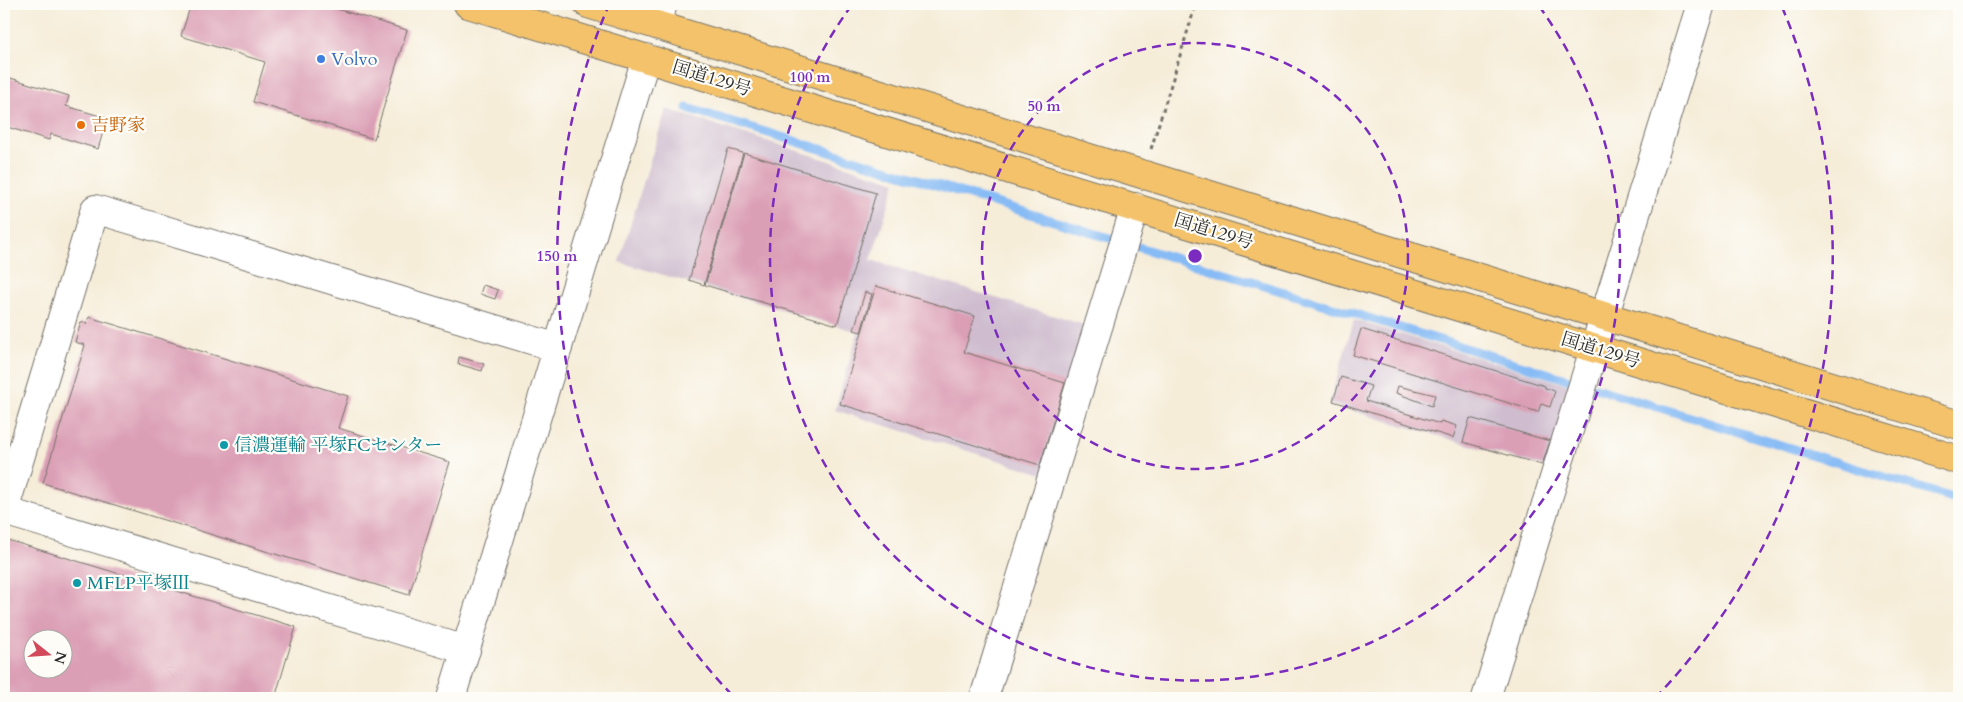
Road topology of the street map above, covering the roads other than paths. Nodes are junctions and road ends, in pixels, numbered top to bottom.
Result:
1 (468, 4) edge
2 (588, 4) edge
3 (1701, 4) edge
4 (660, 14) edge
5 (646, 58) junction
6 (1135, 207) junction
7 (1604, 316) junction
8 (558, 348) junction
9 (1594, 348) junction
10 (1959, 425) edge
11 (1959, 460) edge
12 (466, 650) junction
13 (452, 698) edge
14 (984, 698) edge
15 (1486, 698) edge

1 - 5 highway, 国道129号
2 - 4 highway, 国道129号
3 - 7 street
4 - 7 highway, 国道129号
5 - 6 highway, 国道129号
5 - 8 street
6 - 9 highway, 国道129号
6 - 14 street
7 - 9 street
7 - 10 highway, 国道129号
8 - 12 street
8 - 12 street
9 - 11 highway, 国道129号
9 - 15 street
12 - 13 street

